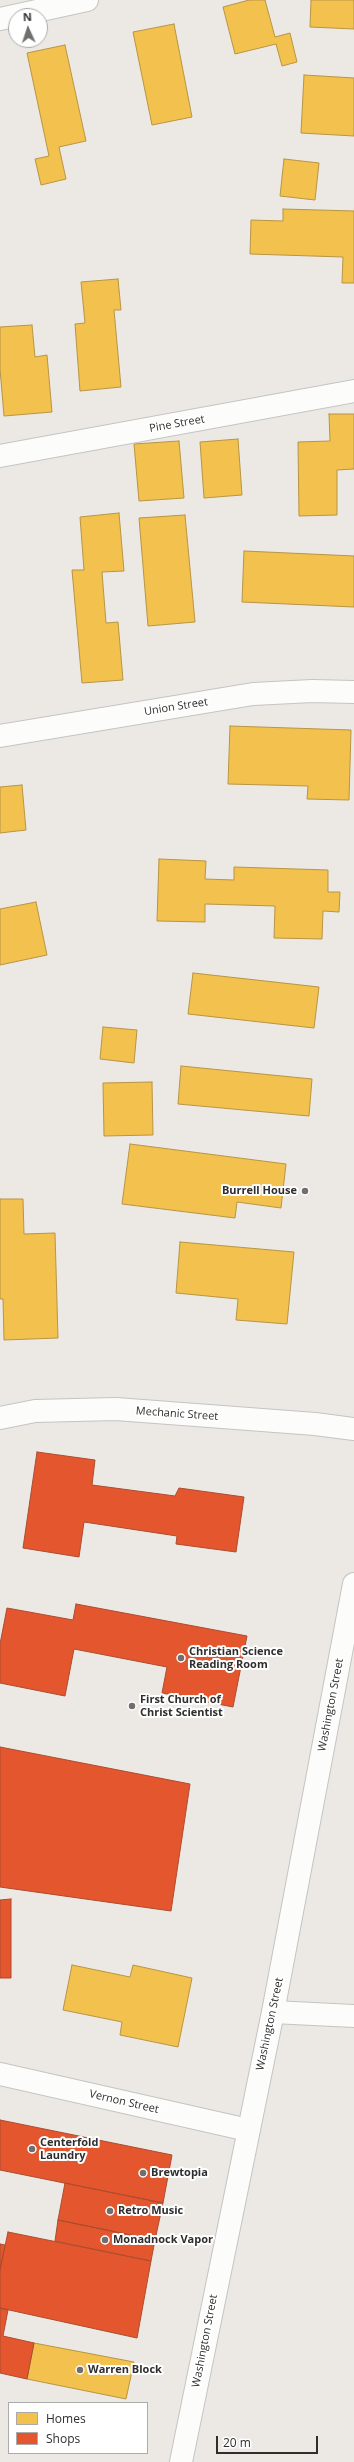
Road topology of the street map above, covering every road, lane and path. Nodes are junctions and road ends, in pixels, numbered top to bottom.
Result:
1 (86, 0) edge
2 (0, 19) edge
3 (354, 391) edge
4 (0, 456) edge
5 (354, 692) edge
6 (0, 736) edge
7 (0, 1418) edge
8 (354, 1429) edge
9 (354, 1584) edge
10 (352, 1606) edge
11 (273, 2012) junction
12 (354, 2016) edge
13 (0, 2074) edge
14 (248, 2130) junction
15 (181, 2462) edge

1 - 2 street
3 - 4 street, Pine Street
5 - 6 street, Union Street
7 - 8 street, Mechanic Street
9 - 10 street, Washington Street
10 - 11 street, Washington Street
11 - 12 street
11 - 14 street, Washington Street
13 - 14 street, Vernon Street
14 - 15 street, Washington Street

